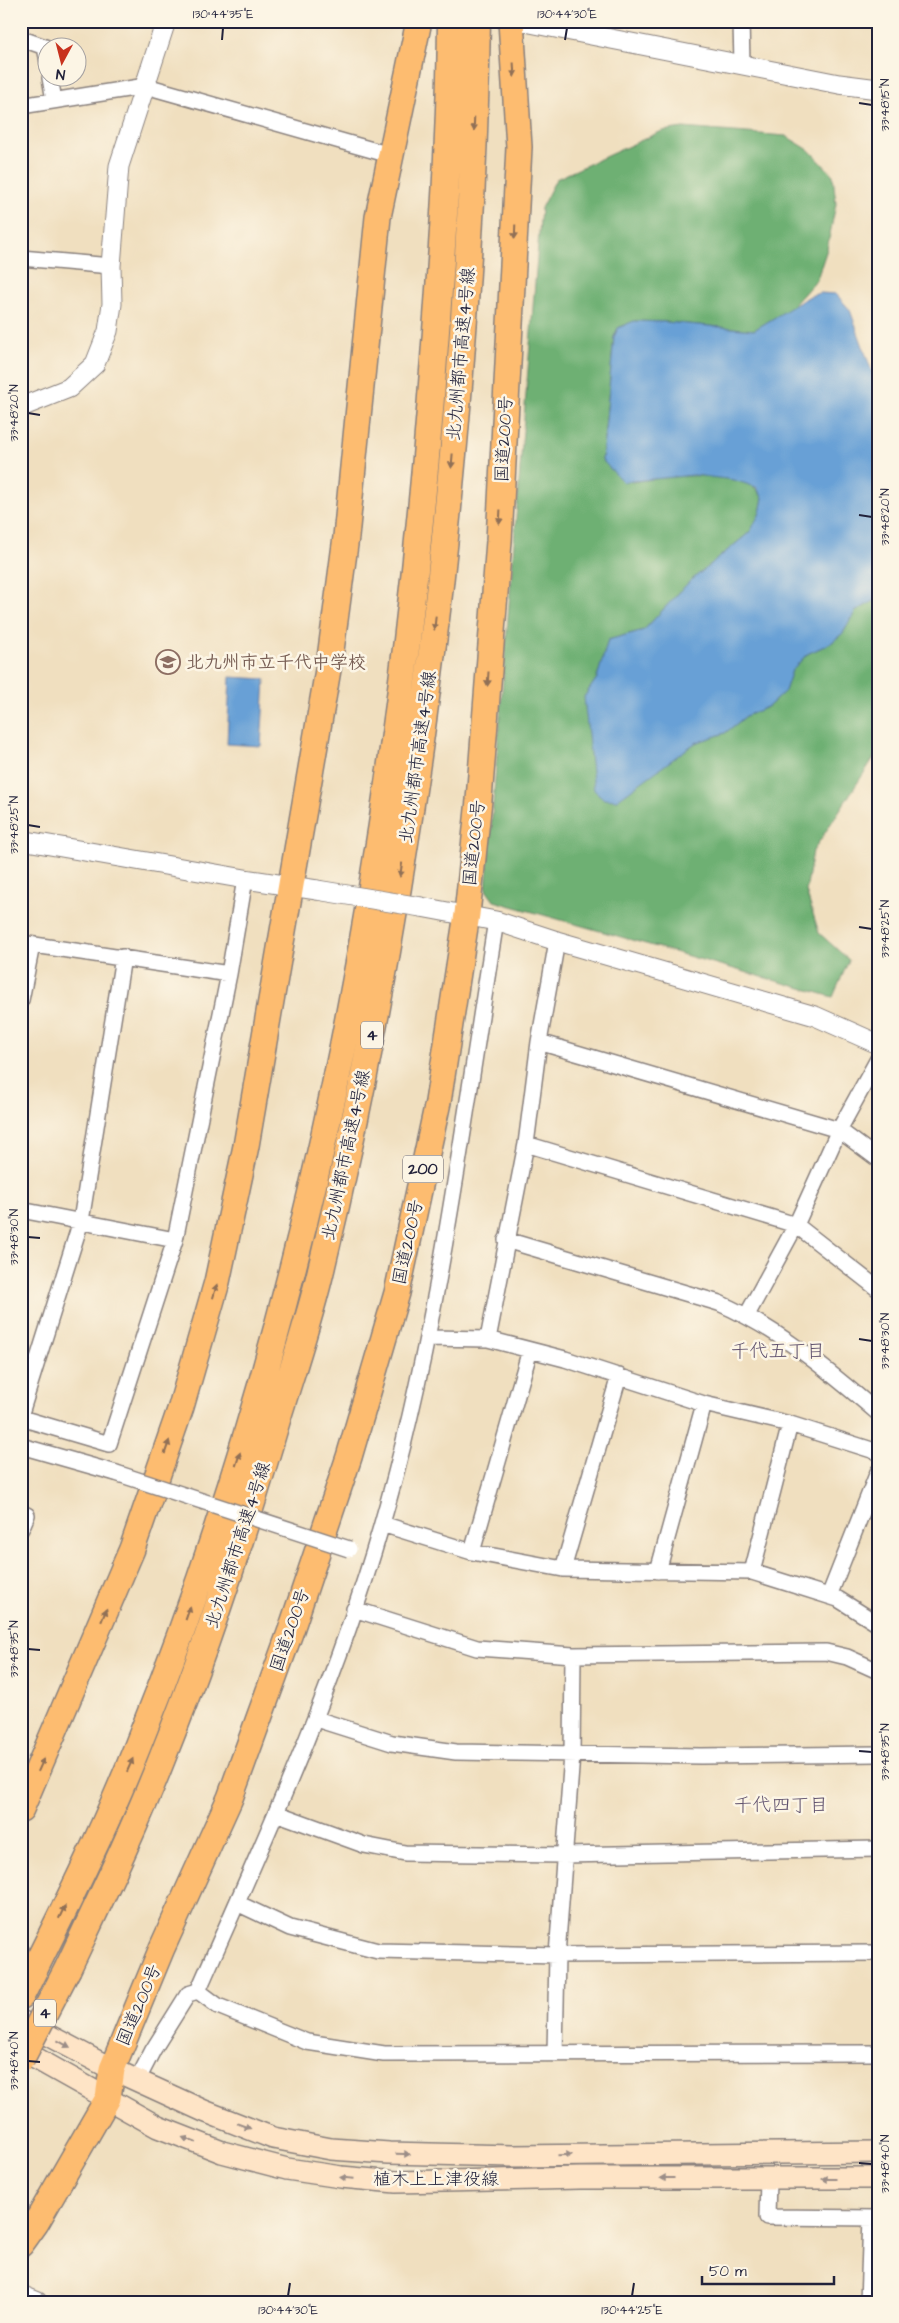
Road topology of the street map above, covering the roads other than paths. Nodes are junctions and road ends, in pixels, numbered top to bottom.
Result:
1 (166, 21) edge
2 (419, 21) edge
3 (451, 21) edge
4 (477, 21) edge
5 (511, 21) edge
6 (520, 21) edge
7 (741, 21) edge
8 (21, 44) edge
9 (38, 45) edge
10 (742, 64) junction
11 (146, 86) junction
12 (52, 88) edge
13 (878, 89) edge
14 (54, 100) junction
15 (21, 106) edge
16 (390, 155) junction
17 (21, 258) edge
18 (111, 266) junction
19 (21, 407) edge
20 (21, 840) edge
21 (245, 880) junction
22 (291, 885) junction
23 (467, 914) junction
24 (496, 921) junction
25 (557, 941) junction
26 (27, 944) edge
27 (123, 957) junction
28 (228, 974) junction
29 (21, 1000) edge
30 (539, 1042) junction
31 (878, 1044) edge
32 (878, 1059) edge
33 (839, 1130) junction
34 (526, 1144) junction
35 (878, 1159) edge
36 (21, 1210) edge
37 (81, 1221) junction
38 (796, 1225) junction
39 (175, 1240) junction
40 (506, 1240) junction
41 (878, 1289) edge
42 (747, 1315) junction
43 (428, 1338) junction
44 (488, 1339) junction
45 (530, 1350) junction
46 (619, 1376) junction
47 (704, 1404) junction
48 (21, 1413) edge
49 (878, 1413) edge
50 (21, 1418) edge
51 (790, 1424) junction
52 (21, 1446) edge
53 (878, 1452) edge
54 (878, 1472) edge
55 (21, 1513) edge
56 (382, 1524) junction
57 (21, 1529) edge
58 (472, 1552) junction
59 (372, 1557) junction
60 (563, 1569) junction
61 (658, 1571) junction
62 (752, 1572) junction
63 (829, 1596) junction
64 (354, 1609) junction
65 (878, 1624) edge
66 (573, 1655) junction
67 (878, 1671) edge
68 (316, 1719) junction
69 (878, 1754) edge
70 (572, 1755) junction
71 (21, 1809) edge
72 (276, 1813) junction
73 (878, 1849) edge
74 (564, 1855) junction
75 (237, 1903) junction
76 (878, 1953) edge
77 (557, 1955) junction
78 (198, 1992) junction
79 (21, 1996) edge
80 (21, 2021) edge
81 (21, 2050) edge
82 (878, 2053) edge
83 (555, 2054) junction
84 (21, 2059) edge
85 (112, 2069) junction
86 (137, 2081) junction
87 (108, 2098) junction
88 (878, 2152) edge
89 (878, 2178) edge
90 (768, 2179) junction
91 (874, 2218) edge
92 (21, 2244) edge
93 (21, 2295) edge
94 (38, 2302) edge
95 (868, 2302) edge

1 - 11 street
2 - 16 highway
79 -> 3 highway, 北九州都市高速4号線 / 4
4 -> 84 highway, 北九州都市高速4号線 / 4, bridge
5 -> 23 highway, 国道200号 / 200
6 - 10 street
7 - 10 street
8 - 9 street
10 - 13 street
11 - 14 street
11 - 16 street
11 - 18 street
12 - 14 street
14 - 15 street
16 - 22 highway
17 - 18 street
18 - 19 street
20 - 21 street
21 - 22 street
21 - 28 street
22 - 23 street, bridge
71 -> 22 highway
23 - 24 street
23 - 85 highway, 国道200号 / 200
24 - 25 street
24 - 43 street
25 - 30 street
25 - 31 street
26 - 27 street
26 - 29 street
27 - 28 street
27 - 37 street
28 - 39 street
30 - 33 street
30 - 34 street
32 - 33 street
33 - 35 street
33 - 38 street
34 - 38 street
34 - 40 street
36 - 37 street
37 - 39 street
37 - 48 street
38 - 41 street
38 - 42 street
39 - 50 street
40 - 42 street
40 - 44 street
42 - 49 street
43 - 44 street
43 - 56 street
44 - 45 street
45 - 46 street
45 - 58 street
46 - 47 street
46 - 60 street
47 - 51 street
47 - 61 street
51 - 53 street
51 - 62 street
52 - 59 street, bridge
54 - 63 street
55 - 57 street
56 - 58 street
56 - 59 street
58 - 60 street
59 - 64 street
60 - 61 street
61 - 62 street
62 - 63 street
63 - 65 street
64 - 66 street
64 - 68 street
66 - 67 street
66 - 70 street
68 - 70 street
68 - 72 street
69 - 70 street
70 - 74 street
72 - 74 street
72 - 75 street
73 - 74 street
74 - 77 street
75 - 77 street
75 - 78 street
76 - 77 street
77 - 83 street
78 - 83 street
78 - 86 street
80 -> 85 main road, 植木上上津役線
81 - 87 main road, 植木上上津役線
82 - 83 street
85 - 86 main road, 植木上上津役線
85 - 87 highway, 国道200号 / 200
86 -> 88 main road, 植木上上津役線
90 -> 87 main road, 植木上上津役線
87 - 92 highway, 国道200号 / 200
89 -> 90 main road, 植木上上津役線
90 - 91 street
91 - 95 street
93 - 94 street

